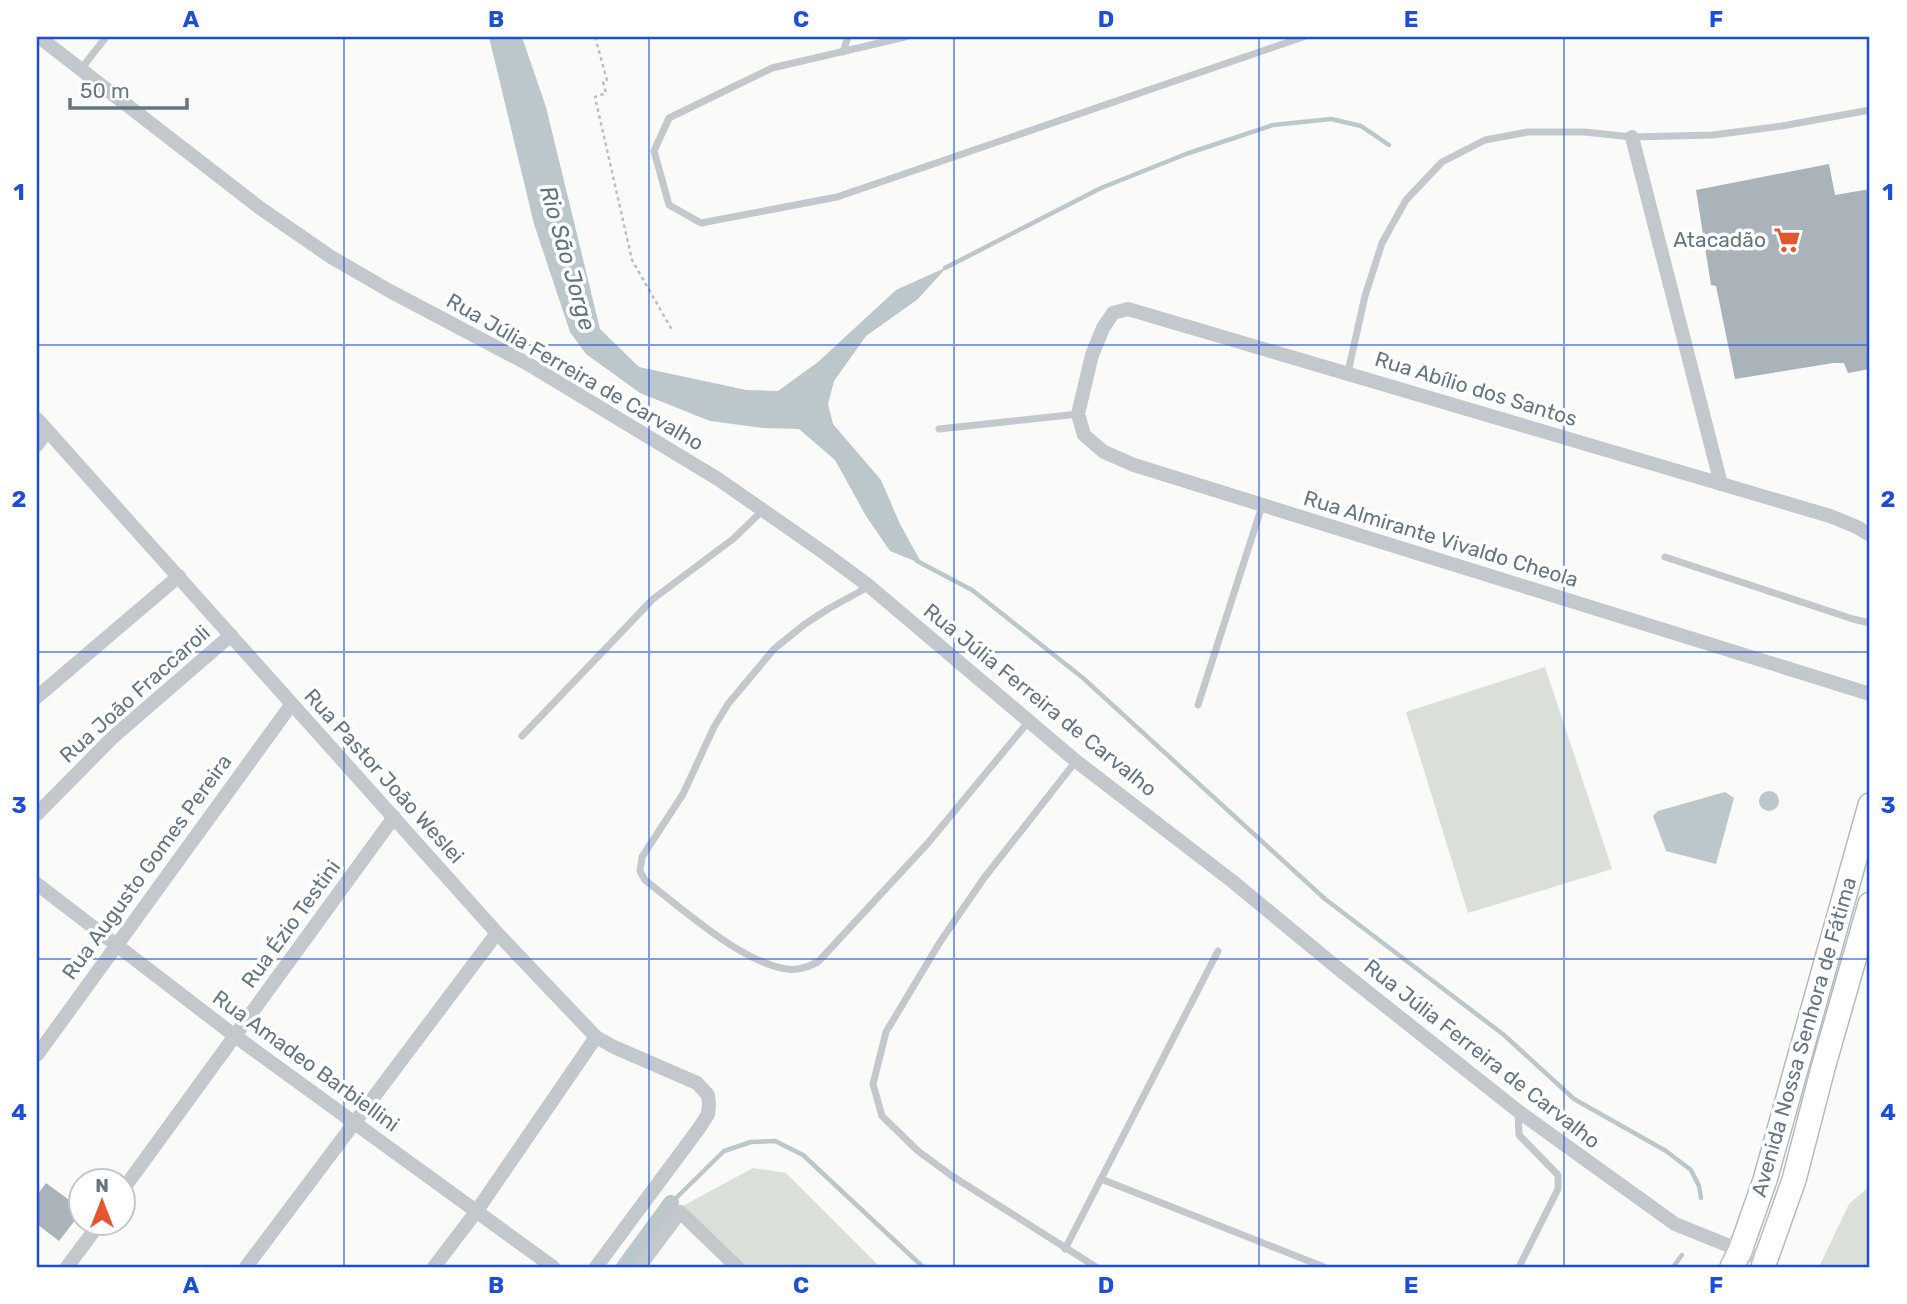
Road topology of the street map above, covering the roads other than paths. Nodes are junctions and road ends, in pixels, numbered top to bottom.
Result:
1 (39, 37) edge
2 (106, 37) edge
3 (848, 37) edge
4 (905, 37) edge
5 (1303, 37) edge
6 (843, 52) junction
7 (81, 69) junction
8 (1870, 110) edge
9 (1632, 136) junction
10 (1348, 372) junction
11 (1078, 414) junction
12 (37, 419) edge
13 (939, 429) dead end
14 (47, 430) junction
15 (37, 445) edge
16 (1721, 484) junction
17 (1263, 505) junction
18 (763, 510) junction
19 (1870, 535) edge
20 (1665, 557) dead end
21 (179, 576) junction
22 (869, 586) junction
23 (1870, 623) edge
24 (231, 635) junction
25 (1870, 694) edge
26 (37, 697) edge
27 (292, 705) junction
28 (1198, 705) dead end
29 (1030, 720) junction
30 (522, 736) dead end
31 (1076, 761) junction
32 (1870, 805) edge
33 (37, 814) edge
34 (394, 817) junction
35 (37, 884) edge
36 (1870, 904) edge
37 (497, 933) junction
38 (116, 945) junction
39 (1218, 951) dead end
40 (235, 1036) junction
41 (596, 1037) junction
42 (37, 1055) edge
43 (1518, 1111) junction
44 (354, 1122) junction
45 (136, 1172) edge
46 (1101, 1179) junction
47 (476, 1212) junction
48 (88, 1238) edge
49 (1065, 1249) junction
50 (1736, 1259) edge
51 (1765, 1264) edge
52 (67, 1267) edge
53 (246, 1267) edge
54 (434, 1267) edge
55 (553, 1267) edge
56 (596, 1267) edge
57 (639, 1267) edge
58 (737, 1267) edge
59 (1096, 1267) edge
60 (1324, 1267) edge
61 (1519, 1267) edge

1 - 7 street, Rua Júlia Ferreira de Carvalho
2 - 7 lane
3 - 6 lane
4 - 6 lane
5 - 6 lane
7 - 18 street, Rua Júlia Ferreira de Carvalho
8 - 9 lane
9 - 10 lane
9 - 16 street
10 - 11 street, Rua Abílio dos Santos
10 - 16 street, Rua Abílio dos Santos
11 - 13 lane
11 - 17 street, Rua Almirante Vivaldo Cheola
12 - 14 street, Rua Pastor João Weslei
14 - 15 street
14 - 21 street, Rua Pastor João Weslei
16 - 19 street, Rua Abílio dos Santos
17 - 25 street, Rua Almirante Vivaldo Cheola
17 - 28 lane
18 - 22 street, Rua Júlia Ferreira de Carvalho
18 - 30 lane
20 - 23 lane
21 - 24 street, Rua Pastor João Weslei
21 - 26 street
22 - 29 street, Rua Júlia Ferreira de Carvalho
22 - 29 lane
24 - 27 street, Rua Pastor João Weslei
24 - 33 street, Rua João Fraccaroli
27 - 34 street, Rua Pastor João Weslei
27 - 38 street, Rua Augusto Gomes Pereira
29 - 31 street, Rua Júlia Ferreira de Carvalho
31 - 43 street, Rua Júlia Ferreira de Carvalho
31 - 49 lane
32 - 50 main road, Avenida Nossa Senhora de Fátima
34 - 37 street, Rua Pastor João Weslei
34 - 40 street, Rua Ézio Testini
35 - 38 street, Rua Amadeo Barbiellini
36 - 51 main road, Avenida Nossa Senhora de Fátima
37 - 41 street, Rua Pastor João Weslei
37 - 44 street
38 - 40 street, Rua Amadeo Barbiellini
38 - 42 street, Rua Augusto Gomes Pereira
39 - 46 lane
40 - 44 street, Rua Amadeo Barbiellini
40 - 45 street, Rua Ézio Testini
41 - 47 street
41 - 56 street, Rua Pastor João Weslei
43 - 50 street, Rua Júlia Ferreira de Carvalho
43 - 61 lane
44 - 47 street, Rua Amadeo Barbiellini
44 - 53 street
46 - 49 lane
46 - 60 lane
47 - 54 street
47 - 55 street, Rua Amadeo Barbiellini
48 - 52 street
49 - 59 lane
50 - 51 street, Rua Júlia Ferreira de Carvalho
57 - 58 street

